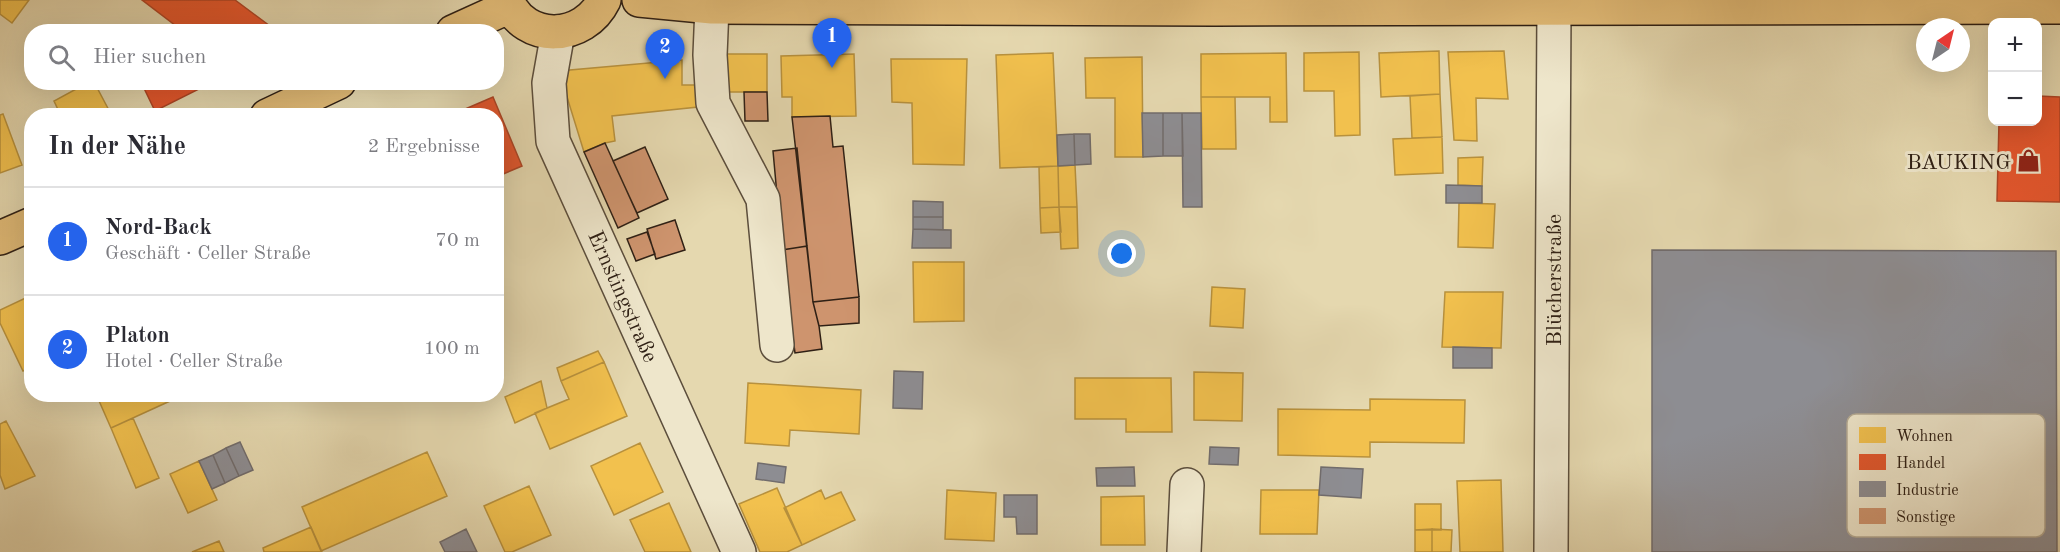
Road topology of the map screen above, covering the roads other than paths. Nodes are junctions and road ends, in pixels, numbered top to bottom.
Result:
1 (604, 0) edge
2 (639, 0) edge
3 (508, 3) edge
4 (1928, 3) edge
5 (712, 7) junction
6 (1554, 7) junction
7 (2060, 7) edge
8 (468, 24) edge
9 (558, 32) junction
10 (322, 90) edge
11 (284, 108) edge
12 (24, 228) edge
13 (0, 238) edge
14 (777, 345) dead end
15 (1187, 485) dead end
16 (739, 552) edge
17 (1184, 552) edge
18 (1551, 552) edge

1 - 9 main road
2 - 5 main road
3 - 8 main road
3 - 9 main road
4 - 6 main road
4 - 7 main road
5 - 6 main road
5 - 14 street
6 - 18 street, Blücherstraße
9 - 16 street, Ernstingstraße
10 - 11 main road
12 - 13 main road
15 - 17 street

